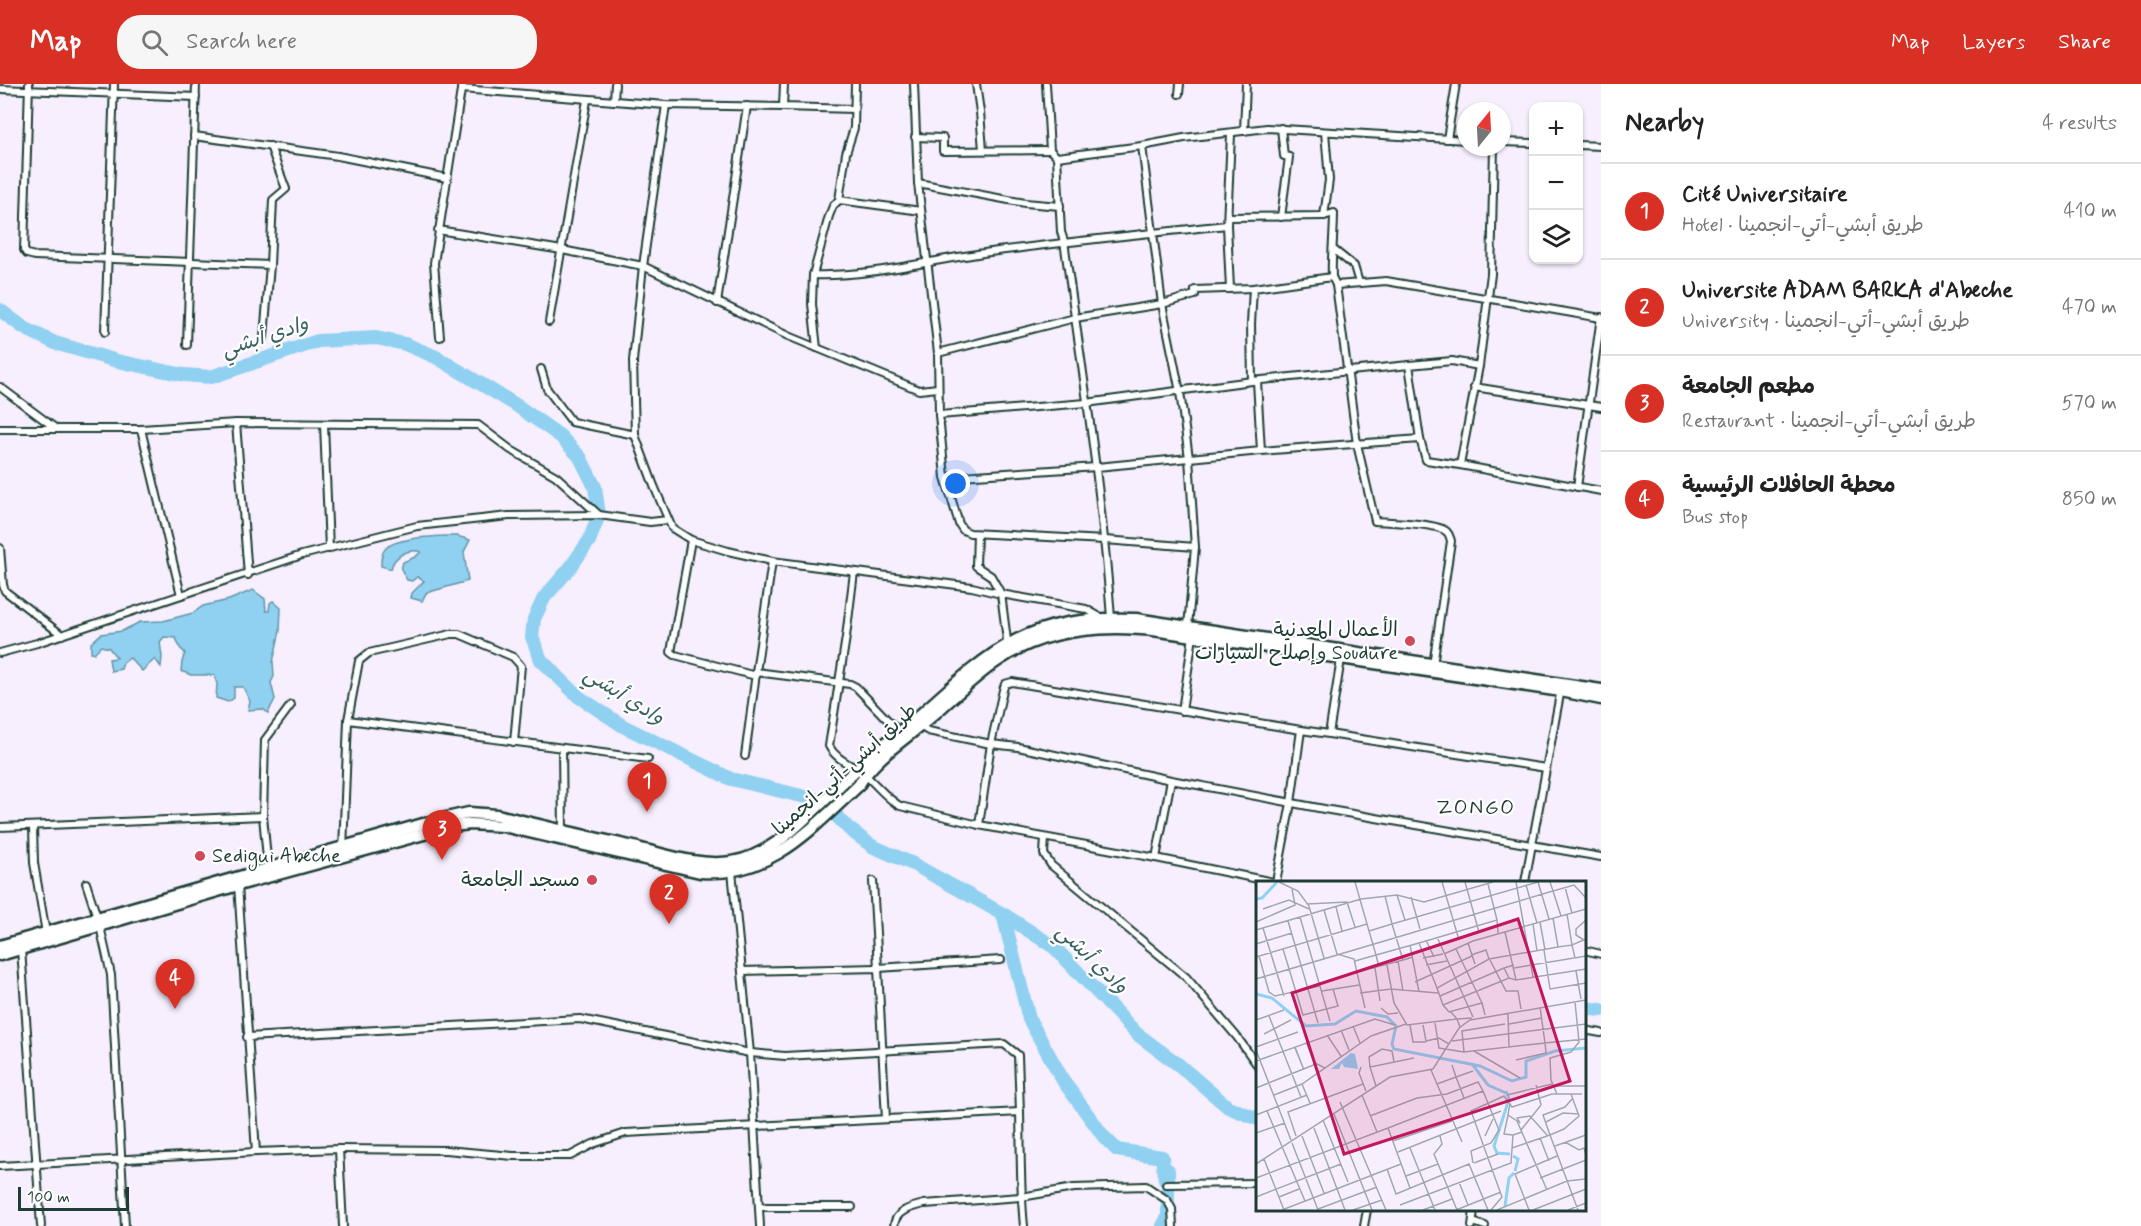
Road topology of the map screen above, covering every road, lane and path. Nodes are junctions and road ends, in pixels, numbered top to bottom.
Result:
1 (114, 84) edge
2 (196, 84) edge
3 (615, 84) edge
4 (784, 84) edge
5 (855, 84) edge
6 (914, 84) edge
7 (976, 84) edge
8 (1046, 84) edge
9 (1180, 84) edge
10 (1246, 84) edge
11 (1456, 84) edge
12 (28, 87) edge
13 (461, 87) edge
14 (0, 89) edge
15 (114, 92) junction
16 (1179, 94) dead end
17 (196, 98) junction
18 (587, 100) junction
19 (614, 101) junction
20 (666, 105) junction
21 (747, 106) junction
22 (783, 106) junction
23 (854, 109) junction
24 (1281, 128) junction
25 (1244, 131) junction
26 (1325, 132) junction
27 (1231, 134) junction
28 (194, 136) junction
29 (915, 137) junction
30 (1447, 139) junction
31 (1457, 140) edge
32 (1511, 142) edge
33 (1529, 143) edge
34 (1583, 145) edge
35 (270, 146) junction
36 (1142, 146) junction
37 (1601, 146) edge
38 (983, 150) junction
39 (1050, 150) junction
40 (1494, 156) edge
41 (1057, 157) junction
42 (447, 178) junction
43 (918, 183) junction
44 (839, 200) junction
45 (1060, 206) junction
46 (921, 211) junction
47 (1324, 216) junction
48 (1228, 217) junction
49 (1281, 217) junction
50 (1227, 225) junction
51 (438, 230) junction
52 (1153, 232) junction
53 (1064, 241) junction
54 (562, 250) junction
55 (1334, 250) junction
56 (108, 260) junction
57 (191, 261) junction
58 (927, 261) junction
59 (270, 265) junction
60 (643, 266) junction
61 (813, 275) junction
62 (1332, 278) junction
63 (1359, 283) junction
64 (1336, 285) junction
65 (1253, 288) junction
66 (1230, 289) junction
67 (1488, 300) junction
68 (717, 303) junction
69 (1162, 304) junction
70 (1601, 317) edge
71 (1075, 318) junction
72 (549, 322) dead end
73 (105, 332) dead end
74 (264, 337) dead end
75 (440, 337) dead end
76 (187, 345) dead end
77 (817, 348) junction
78 (938, 353) junction
79 (1409, 365) junction
80 (1479, 366) junction
81 (541, 369) dead end
82 (1347, 371) junction
83 (1254, 381) junction
84 (0, 387) edge
85 (1474, 387) junction
86 (938, 388) junction
87 (1180, 392) junction
88 (1086, 403) junction
89 (1587, 405) junction
90 (1601, 407) edge
91 (939, 415) junction
92 (236, 423) junction
93 (324, 424) junction
94 (55, 428) junction
95 (0, 429) edge
96 (141, 429) junction
97 (635, 435) junction
98 (1420, 439) junction
99 (1357, 444) junction
100 (1261, 451) junction
101 (1189, 458) junction
102 (1460, 465) junction
103 (1097, 467) junction
104 (945, 477) junction
105 (1577, 487) junction
106 (1601, 491) edge
107 (599, 515) junction
108 (668, 520) junction
109 (976, 534) junction
110 (691, 540) junction
111 (1105, 540) junction
112 (1195, 547) junction
113 (0, 548) edge
114 (330, 549) junction
115 (772, 561) junction
116 (854, 572) junction
117 (248, 574) junction
118 (2, 592) edge
119 (1001, 594) junction
120 (181, 595) junction
121 (1107, 618) junction
122 (1191, 631) junction
123 (62, 634) junction
124 (1303, 648) junction
125 (1008, 649) junction
126 (0, 653) edge
127 (1341, 659) junction
128 (1433, 665) junction
129 (756, 674) junction
130 (838, 683) junction
131 (1562, 687) junction
132 (1601, 690) edge
133 (1601, 699) edge
134 (291, 705) dead end
135 (1182, 711) junction
136 (348, 720) junction
137 (916, 724) junction
138 (1301, 730) junction
139 (901, 734) junction
140 (1329, 734) junction
141 (514, 742) junction
142 (991, 744) junction
143 (562, 748) junction
144 (745, 756) dead end
145 (648, 759) dead end
146 (1546, 768) junction
147 (856, 774) junction
148 (1171, 780) junction
149 (1292, 803) junction
150 (263, 816) junction
151 (979, 825) junction
152 (33, 827) junction
153 (804, 827) junction
154 (0, 828) edge
155 (562, 836) junction
156 (792, 837) junction
157 (1045, 838) junction
158 (1533, 844) junction
159 (343, 852) junction
160 (1601, 857) edge
161 (1156, 858) junction
162 (268, 869) junction
163 (732, 871) junction
164 (873, 880) dead end
165 (1270, 881) edge
166 (1275, 881) edge
167 (1525, 881) edge
168 (86, 883) dead end
169 (238, 885) junction
170 (178, 899) junction
171 (99, 922) junction
172 (46, 933) junction
173 (0, 946) edge
174 (21, 949) junction
175 (1586, 950) edge
176 (1601, 954) edge
177 (0, 955) edge
178 (1001, 960) dead end
179 (878, 968) junction
180 (742, 971) junction
181 (1586, 1030) edge
182 (1601, 1033) edge
183 (248, 1037) junction
184 (882, 1050) junction
185 (750, 1053) junction
186 (1256, 1065) edge
187 (1020, 1112) junction
188 (886, 1119) junction
189 (755, 1126) junction
190 (339, 1149) junction
191 (256, 1152) junction
192 (122, 1159) junction
193 (36, 1163) junction
194 (0, 1166) edge
195 (1256, 1183) edge
196 (1166, 1184) dead end
197 (1021, 1197) junction
198 (759, 1207) junction
199 (852, 1207) dead end
200 (1367, 1211) edge
201 (1473, 1224) edge
202 (41, 1226) edge
203 (125, 1226) edge
204 (343, 1226) edge
205 (760, 1226) edge
206 (894, 1226) edge
207 (1024, 1226) edge
208 (1173, 1226) edge
209 (1364, 1226) edge
210 (1485, 1226) edge

1 - 15 street
2 - 17 street
3 - 19 street
4 - 22 street
5 - 23 street
6 - 29 street
7 - 38 street
8 - 39 street
9 - 16 street
10 - 25 street
11 - 30 street
12 - 14 street
12 - 15 street
12 - 56 street
13 - 18 street
13 - 42 street
15 - 17 street
15 - 56 street
17 - 28 street
18 - 19 street
18 - 54 street
19 - 20 street
20 - 21 street
20 - 60 street
21 - 22 street
21 - 68 street
22 - 23 street
23 - 44 street
24 - 25 street
24 - 26 street
24 - 49 street
25 - 27 street
26 - 30 street
26 - 47 street
27 - 36 street
27 - 48 street
28 - 35 street
28 - 57 street
29 - 38 street
29 - 43 street
30 - 31 street
32 - 33 street
34 - 37 street
35 - 42 street
35 - 59 street
36 - 41 street
36 - 52 street
38 - 39 street
39 - 41 street
40 - 67 street
41 - 45 street
42 - 51 street
43 - 45 street
43 - 46 street
44 - 46 street
44 - 61 street
45 - 53 street
46 - 58 street
47 - 49 street
47 - 55 street
48 - 49 street
48 - 50 street
50 - 52 street
50 - 66 street
51 - 54 street
51 - 75 street
52 - 53 street
52 - 69 street
53 - 58 street
53 - 71 street
54 - 60 street
54 - 72 street
55 - 62 street
55 - 63 street
56 - 57 street
56 - 73 street
57 - 59 street
57 - 76 street
58 - 61 street
58 - 78 street
59 - 74 street
60 - 68 street
60 - 97 street
61 - 77 street
62 - 64 street
62 - 65 street
63 - 64 street
63 - 67 street
64 - 82 street
65 - 66 street
65 - 83 street
66 - 69 street
67 - 70 street
67 - 80 street
68 - 77 street
69 - 71 street
69 - 87 street
70 - 89 street
71 - 78 street
71 - 88 street
77 - 86 street
78 - 86 street
79 - 80 street
79 - 82 street
79 - 98 street
80 - 85 street
81 - 97 street
82 - 83 street
82 - 99 street
83 - 87 street
83 - 100 street
84 - 94 street
85 - 89 street
85 - 102 street
86 - 91 street
87 - 88 street
87 - 101 street
88 - 91 street
88 - 103 street
89 - 90 street
89 - 105 street
91 - 104 street
92 - 93 street
92 - 96 street
92 - 117 street
93 - 107 street
93 - 114 street
94 - 95 street
94 - 96 street
96 - 120 street
97 - 108 street
98 - 99 street
98 - 102 street
99 - 100 street
99 - 128 street
100 - 101 street
101 - 103 street
101 - 112 street
102 - 105 street
103 - 104 street
103 - 111 street
104 - 109 street
105 - 106 street
107 - 108 street
107 - 114 street
108 - 110 street
109 - 111 street
109 - 119 street
110 - 115 street
110 - 129 street
111 - 112 street
111 - 121 street
112 - 122 street
113 - 118 street
114 - 117 street
115 - 116 street
115 - 129 street
116 - 119 street
116 - 130 street
117 - 120 street
118 - 123 street
119 - 121 street
119 - 125 street
120 - 123 street
121 - 122 highway
121 - 125 highway
122 - 124 highway
122 - 125 highway
122 - 135 street
123 - 126 street
124 - 127 highway
124 - 128 highway
125 - 137 highway
127 - 131 highway
127 - 140 street
128 - 131 highway
129 - 130 street
129 - 144 street
130 - 139 street
130 - 147 street
131 - 132 highway
131 - 133 highway
131 - 146 street
134 - 150 street
135 - 138 street
135 - 142 street
136 - 141 street
136 - 141 street
136 - 159 street
137 - 139 highway
137 - 142 street
138 - 140 street
138 - 149 street
139 - 147 highway
140 - 146 street
141 - 143 street
142 - 148 street
142 - 151 street
143 - 145 street
143 - 155 street
146 - 158 street
147 - 151 street
147 - 153 highway
147 - 153 highway, طريق أبشي-أتي-انجمينا
148 - 149 street
148 - 161 street
149 - 158 street
149 - 166 street
150 - 152 street
150 - 162 street
151 - 157 street
152 - 154 street
152 - 172 street
153 - 156 highway
155 - 156 highway
155 - 159 highway
155 - 163 highway, طريق أبشي-أتي-انجمينا
156 - 163 highway, طريق أبشي-أتي-انجمينا
157 - 161 street
157 - 186 street
158 - 160 street
158 - 167 street
159 - 162 highway
159 - 169 highway
161 - 165 street
162 - 170 highway
163 - 180 street
164 - 179 street
168 - 171 street
169 - 170 highway
169 - 183 street
170 - 171 highway
171 - 172 highway
171 - 174 highway
171 - 192 street
172 - 173 highway
174 - 177 highway
174 - 193 street
175 - 176 street
178 - 179 street
179 - 180 street
179 - 184 street
180 - 185 street
181 - 182 street
183 - 185 street
183 - 191 street
184 - 185 street
184 - 187 street
184 - 188 street
185 - 189 street
187 - 188 street
187 - 197 street
188 - 189 street
189 - 190 street
189 - 198 street
190 - 191 street
190 - 204 street
191 - 192 street
192 - 193 street
192 - 203 street
193 - 194 street
193 - 202 street
195 - 196 street
197 - 206 street
197 - 207 street
197 - 208 street
198 - 199 street
198 - 205 street
200 - 209 street
201 - 210 street

